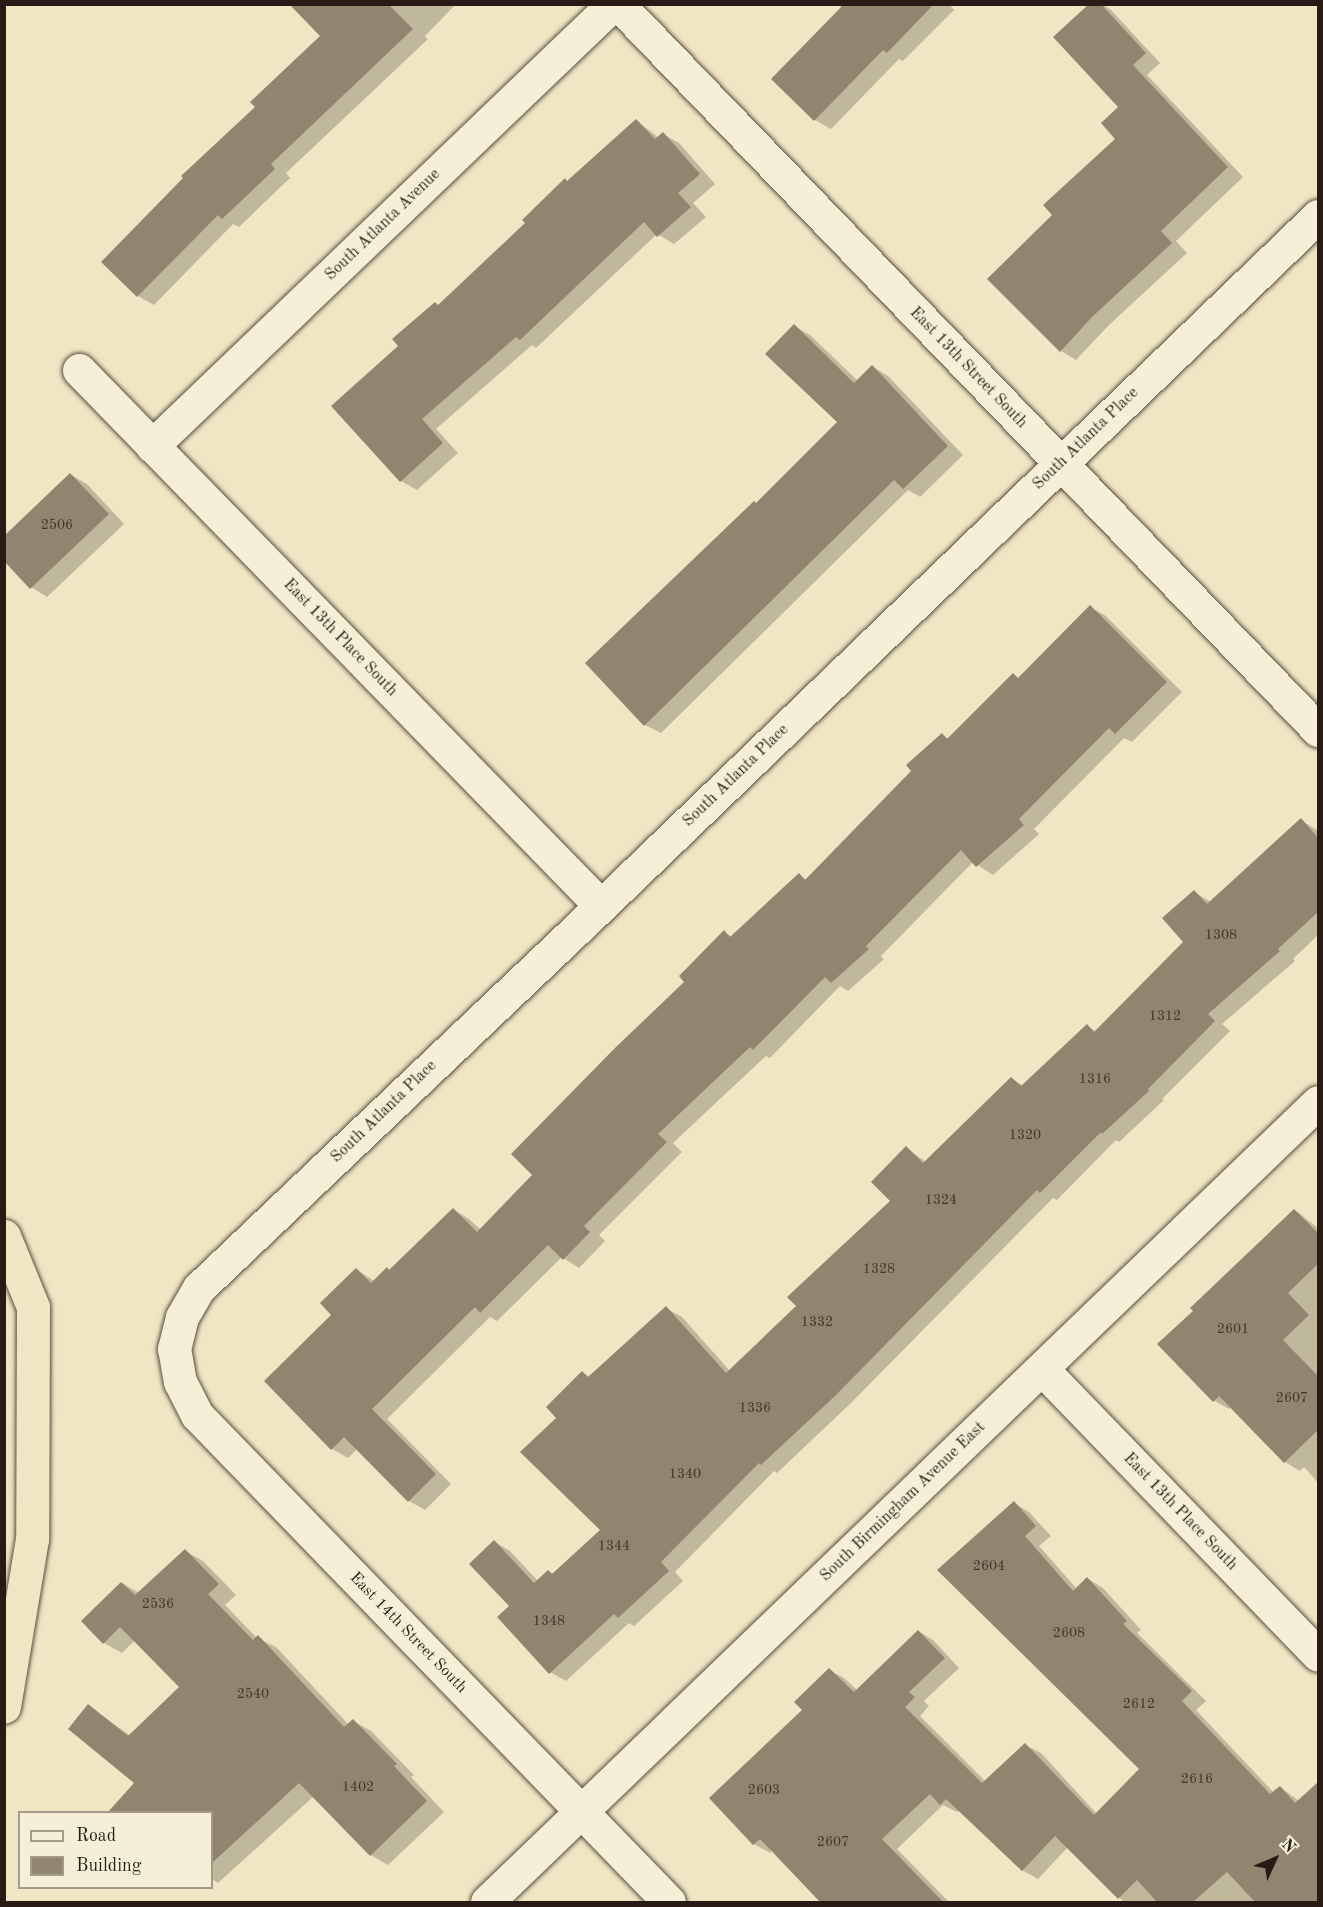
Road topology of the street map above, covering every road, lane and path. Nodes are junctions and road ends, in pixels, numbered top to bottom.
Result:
1 (613, 4) edge
2 (618, 4) edge
3 (1318, 216) edge
4 (79, 370) dead end
5 (152, 446) junction
6 (1061, 463) junction
7 (1318, 730) edge
8 (601, 906) junction
9 (1318, 1102) edge
10 (4, 1236) edge
11 (174, 1349) joint
12 (1042, 1369) junction
13 (1318, 1655) edge
14 (4, 1707) edge
15 (581, 1812) junction
16 (487, 1902) edge
17 (669, 1902) edge

1 - 5 street, South Atlanta Avenue
2 - 6 street, East 13th Street South
3 - 6 street, South Atlanta Place
4 - 5 street, East 13th Place South
5 - 8 street, East 13th Place South
6 - 7 street, East 13th Street South
6 - 8 street, South Atlanta Place
8 - 11 street, South Atlanta Place
9 - 12 street, South Birmingham Avenue East
10 - 14 highway
11 - 15 street, East 14th Street South
12 - 13 street, East 13th Place South
12 - 15 street, South Birmingham Avenue East
15 - 16 street, South Birmingham Avenue East
15 - 17 street, East 14th Street South

